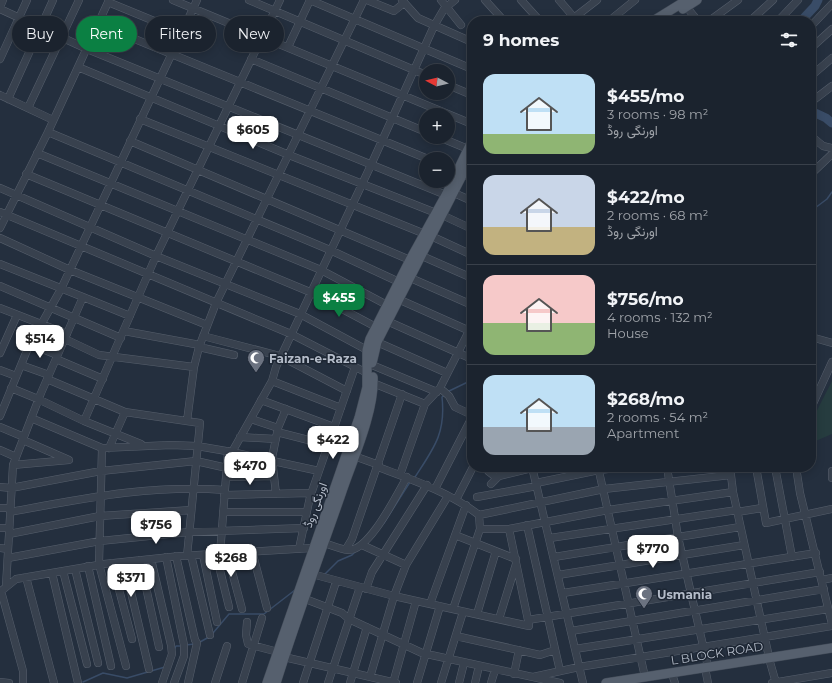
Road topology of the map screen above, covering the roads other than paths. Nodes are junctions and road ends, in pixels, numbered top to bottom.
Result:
1 (3, 0) edge
2 (27, 0) edge
3 (53, 0) edge
4 (79, 0) edge
5 (173, 0) edge
6 (197, 0) edge
7 (249, 0) edge
8 (280, 0) edge
9 (310, 0) edge
10 (365, 0) edge
11 (441, 0) edge
12 (455, 0) edge
13 (485, 0) edge
14 (521, 0) edge
15 (559, 0) edge
16 (597, 0) edge
17 (635, 0) edge
18 (697, 0) edge
19 (738, 0) edge
20 (773, 0) edge
21 (798, 0) edge
22 (108, 1) edge
23 (403, 2) edge
24 (685, 2) edge
25 (832, 4) edge
26 (446, 7) junction
27 (0, 8) edge
28 (193, 8) junction
29 (275, 11) junction
30 (15, 16) edge
31 (20, 16) edge
32 (46, 16) edge
33 (101, 16) edge
34 (189, 16) edge
35 (272, 16) edge
36 (499, 16) edge
37 (535, 16) edge
38 (573, 16) edge
39 (579, 16) edge
40 (615, 16) edge
41 (661, 16) edge
42 (670, 16) edge
43 (693, 16) edge
44 (716, 16) edge
45 (755, 16) edge
46 (783, 16) edge
47 (145, 17) edge
48 (355, 19) junction
49 (224, 21) edge
50 (816, 21) edge
51 (300, 22) junction
52 (68, 24) edge
53 (461, 25) dead end
54 (434, 26) junction
55 (832, 29) edge
56 (12, 33) edge
57 (137, 40) edge
58 (344, 40) junction
59 (467, 40) edge
60 (816, 43) edge
61 (284, 45) edge
62 (288, 47) junction
63 (425, 49) junction
64 (29, 52) edge
65 (55, 52) edge
66 (86, 52) edge
67 (94, 52) edge
68 (254, 52) edge
69 (171, 54) junction
70 (832, 58) edge
71 (0, 59) edge
72 (251, 59) junction
73 (332, 66) junction
74 (78, 67) junction
75 (467, 67) edge
76 (415, 70) junction
77 (419, 72) edge
78 (816, 72) edge
79 (159, 78) junction
80 (240, 82) junction
81 (832, 86) edge
82 (321, 88) junction
83 (455, 88) edge
84 (467, 93) edge
85 (0, 95) edge
86 (403, 96) junction
87 (150, 97) junction
88 (816, 98) edge
89 (8, 99) junction
90 (229, 106) junction
91 (28, 108) junction
92 (311, 111) junction
93 (393, 118) junction
94 (140, 119) junction
95 (53, 120) junction
96 (467, 122) edge
97 (219, 125) junction
98 (419, 129) edge
99 (48, 132) junction
100 (299, 135) junction
101 (382, 140) junction
102 (816, 140) edge
103 (130, 141) junction
104 (455, 143) edge
105 (209, 146) junction
106 (467, 147) edge
107 (832, 148) edge
108 (37, 153) junction
109 (832, 154) edge
110 (289, 155) junction
111 (419, 155) edge
112 (467, 157) edge
113 (120, 163) junction
114 (371, 165) junction
115 (816, 169) edge
116 (198, 170) junction
117 (455, 170) edge
118 (460, 172) junction
119 (26, 174) junction
120 (279, 175) junction
121 (467, 176) edge
122 (111, 183) junction
123 (362, 183) junction
124 (0, 188) edge
125 (187, 191) junction
126 (450, 194) junction
127 (15, 195) junction
128 (267, 199) junction
129 (467, 199) edge
130 (100, 205) junction
131 (352, 205) junction
132 (178, 211) junction
133 (3, 213) edge
134 (439, 214) junction
135 (257, 220) junction
136 (467, 226) edge
137 (90, 227) junction
138 (0, 228) edge
139 (339, 230) junction
140 (167, 234) junction
141 (428, 235) junction
142 (0, 238) edge
143 (247, 240) junction
144 (82, 246) junction
145 (330, 250) junction
146 (467, 253) edge
147 (156, 256) junction
148 (422, 256) junction
149 (237, 260) junction
150 (410, 260) junction
151 (0, 264) edge
152 (70, 270) junction
153 (321, 270) junction
154 (148, 274) junction
155 (467, 276) edge
156 (404, 278) junction
157 (226, 284) junction
158 (0, 286) edge
159 (62, 289) junction
160 (310, 292) junction
161 (83, 298) junction
162 (138, 298) junction
163 (398, 299) junction
164 (216, 303) junction
165 (467, 303) edge
166 (387, 305) junction
167 (51, 307) junction
168 (0, 308) edge
169 (300, 314) junction
170 (17, 315) junction
171 (130, 316) junction
172 (74, 317) junction
173 (387, 321) junction
174 (42, 324) junction
175 (207, 325) junction
176 (376, 327) junction
177 (467, 328) edge
178 (122, 334) junction
179 (291, 334) junction
180 (203, 336) junction
181 (66, 337) junction
182 (467, 337) edge
183 (816, 338) edge
184 (377, 342) junction
185 (832, 343) edge
186 (30, 344) junction
187 (200, 346) junction
188 (367, 350) junction
189 (0, 353) edge
190 (458, 353) junction
191 (234, 355) dead end
192 (280, 356) junction
193 (57, 357) junction
194 (467, 357) edge
195 (112, 358) junction
196 (832, 362) edge
197 (21, 365) junction
198 (194, 367) junction
199 (355, 367) junction
200 (369, 369) junction
201 (0, 370) edge
202 (447, 374) junction
203 (16, 376) junction
204 (48, 377) junction
205 (103, 379) junction
206 (272, 381) junction
207 (373, 382) junction
208 (11, 388) junction
209 (440, 390) junction
210 (347, 391) junction
211 (402, 394) junction
212 (816, 397) edge
213 (38, 399) junction
214 (3, 400) edge
215 (94, 400) junction
216 (262, 400) junction
217 (425, 404) junction
218 (341, 408) junction
219 (286, 409) junction
220 (125, 412) junction
221 (467, 414) edge
222 (0, 416) edge
223 (31, 418) junction
224 (251, 419) junction
225 (187, 421) junction
226 (84, 422) junction
227 (467, 426) edge
228 (0, 427) edge
229 (334, 427) junction
230 (277, 433) junction
231 (115, 434) junction
232 (240, 437) junction
233 (23, 438) junction
234 (328, 445) junction
235 (145, 446) junction
236 (197, 446) junction
237 (106, 448) junction
238 (0, 450) edge
239 (230, 452) junction
240 (354, 456) junction
241 (16, 458) junction
242 (196, 461) junction
243 (272, 461) junction
244 (12, 465) junction
245 (379, 466) junction
246 (226, 468) junction
247 (101, 471) junction
248 (319, 471) junction
249 (832, 471) edge
250 (470, 472) edge
251 (489, 472) edge
252 (518, 472) edge
253 (533, 472) edge
254 (586, 472) edge
255 (599, 472) edge
256 (668, 472) edge
257 (731, 472) edge
258 (757, 472) edge
259 (776, 472) edge
260 (797, 472) edge
261 (731, 475) junction
262 (274, 476) junction
263 (403, 476) junction
264 (226, 477) junction
265 (497, 478) junction
266 (832, 478) edge
267 (669, 481) junction
268 (491, 484) dead end
269 (536, 484) junction
270 (427, 485) junction
271 (0, 487) edge
272 (194, 487) junction
273 (11, 488) junction
274 (435, 489) junction
275 (604, 489) junction
276 (733, 492) junction
277 (224, 493) junction
278 (311, 493) junction
279 (276, 494) junction
280 (101, 495) junction
281 (448, 496) junction
282 (477, 497) dead end
283 (456, 500) junction
284 (541, 501) junction
285 (672, 501) junction
286 (466, 506) junction
287 (0, 508) edge
288 (762, 508) junction
289 (832, 509) edge
290 (10, 510) junction
291 (191, 510) junction
292 (608, 510) junction
293 (737, 511) junction
294 (223, 512) junction
295 (307, 512) junction
296 (806, 514) junction
297 (479, 515) junction
298 (100, 516) junction
299 (675, 518) junction
300 (784, 519) junction
301 (546, 521) junction
302 (527, 525) junction
303 (740, 527) junction
304 (0, 528) edge
305 (304, 528) junction
306 (509, 528) junction
307 (612, 528) junction
308 (480, 529) junction
309 (9, 531) junction
310 (222, 531) junction
311 (189, 532) junction
312 (455, 535) junction
313 (678, 537) junction
314 (550, 538) junction
315 (100, 541) junction
316 (324, 543) junction
317 (475, 543) junction
318 (362, 545) junction
319 (744, 545) junction
320 (615, 546) junction
321 (0, 548) edge
322 (312, 548) junction
323 (8, 549) junction
324 (299, 549) junction
325 (346, 550) junction
326 (252, 551) junction
327 (496, 551) junction
328 (816, 553) junction
329 (221, 554) junction
330 (383, 554) junction
331 (189, 555) junction
332 (203, 555) junction
333 (682, 555) junction
334 (176, 556) junction
335 (166, 557) junction
336 (554, 557) junction
337 (792, 557) junction
338 (8, 558) junction
339 (151, 559) junction
340 (140, 560) junction
341 (516, 561) junction
342 (124, 562) junction
343 (112, 563) junction
344 (99, 564) junction
345 (406, 564) junction
346 (619, 565) junction
347 (748, 565) junction
348 (88, 566) junction
349 (75, 569) junction
350 (3, 571) edge
351 (63, 571) junction
352 (820, 572) junction
353 (52, 573) junction
354 (312, 574) junction
355 (686, 574) junction
356 (558, 575) junction
357 (26, 577) junction
358 (832, 578) edge
359 (822, 580) junction
360 (336, 582) junction
361 (623, 584) junction
362 (753, 584) junction
363 (363, 588) junction
364 (824, 589) junction
365 (2, 590) edge
366 (563, 593) junction
367 (691, 593) junction
368 (394, 596) junction
369 (301, 597) junction
370 (416, 601) junction
371 (757, 601) junction
372 (628, 603) junction
373 (430, 604) junction
374 (440, 606) junction
375 (229, 607) dead end
376 (328, 607) junction
377 (267, 608) dead end
378 (242, 609) dead end
379 (453, 609) junction
380 (828, 609) junction
381 (695, 611) junction
382 (463, 612) junction
383 (567, 613) junction
384 (476, 614) junction
385 (547, 616) junction
386 (262, 618) dead end
387 (349, 619) junction
388 (499, 619) junction
389 (528, 620) junction
390 (761, 620) junction
391 (632, 621) junction
392 (217, 622) dead end
393 (248, 622) dead end
394 (832, 625) edge
395 (367, 627) junction
396 (699, 629) junction
397 (571, 631) junction
398 (210, 635) dead end
399 (382, 635) junction
400 (456, 636) junction
401 (132, 638) dead end
402 (636, 638) junction
403 (765, 638) junction
404 (254, 645) junction
405 (404, 645) junction
406 (227, 646) dead end
407 (159, 647) dead end
408 (703, 648) junction
409 (832, 648) edge
410 (575, 649) junction
411 (519, 650) junction
412 (555, 650) junction
413 (832, 652) edge
414 (426, 654) junction
415 (281, 655) junction
416 (640, 657) junction
417 (449, 659) junction
418 (770, 659) junction
419 (98, 663) dead end
420 (464, 663) junction
421 (86, 664) dead end
422 (310, 664) junction
423 (111, 666) dead end
424 (126, 666) dead end
425 (479, 666) junction
426 (579, 667) junction
427 (149, 669) dead end
428 (333, 669) junction
429 (495, 670) junction
430 (707, 670) junction
431 (560, 671) junction
432 (353, 673) junction
433 (832, 673) edge
434 (516, 674) junction
435 (370, 677) junction
436 (533, 678) junction
437 (644, 680) edge
438 (674, 680) edge
439 (541, 681) edge
440 (0, 682) edge
441 (9, 683) edge
442 (23, 683) edge
443 (54, 683) edge
444 (78, 683) edge
445 (162, 683) edge
446 (174, 683) edge
447 (188, 683) edge
448 (215, 683) edge
449 (242, 683) edge
450 (267, 683) edge
451 (276, 683) edge
452 (304, 683) edge
453 (328, 683) edge
454 (350, 683) edge
455 (394, 683) edge
456 (417, 683) edge
457 (442, 683) edge
458 (459, 683) edge
459 (475, 683) edge
460 (491, 683) edge
461 (516, 683) edge
462 (560, 683) edge
463 (583, 683) edge
464 (606, 683) edge
465 (708, 683) edge
466 (774, 683) edge

1 - 27 street
2 - 31 street
3 - 32 street
4 - 52 street
5 - 28 street
6 - 28 street
7 - 29 street
8 - 29 street
9 - 48 street
9 - 51 street
10 - 23 street
10 - 48 street
11 - 26 street
12 - 26 street
13 - 36 street
14 - 37 street
15 - 38 street
16 - 39 street
17 - 40 street
18 - 24 main road
19 - 44 street
20 - 45 street
21 - 46 street
22 - 33 street
22 - 47 street
23 - 54 street
24 - 41 main road
24 - 42 main road
24 - 43 street
25 - 50 street
26 - 53 street
26 - 54 street
27 - 30 street
28 - 34 street
28 - 49 street
29 - 35 street
29 - 51 street
48 - 58 street
48 - 63 street
51 - 58 street
51 - 62 street
54 - 59 street
54 - 63 street
55 - 60 street
56 - 71 street
57 - 69 street
58 - 73 street
58 - 76 street
61 - 62 street
62 - 73 street
63 - 75 street
63 - 76 street
64 - 89 street
65 - 91 street
66 - 74 street
67 - 79 street
68 - 72 street
69 - 79 street
69 - 80 street
70 - 78 street
72 - 80 street
72 - 82 street
73 - 82 street
73 - 86 street
74 - 87 street
74 - 95 street
76 - 77 street
76 - 86 street
79 - 87 street
79 - 90 street
80 - 90 street
80 - 92 street
81 - 88 street
82 - 92 street
82 - 93 street
83 - 84 street
85 - 89 street
86 - 93 street
86 - 96 street
87 - 94 street
87 - 97 street
89 - 91 street
90 - 97 street
90 - 100 street
91 - 95 street
92 - 100 street
92 - 101 street
93 - 98 street
93 - 101 street
94 - 103 street
94 - 105 street
95 - 99 street
97 - 105 street
97 - 110 street
99 - 108 street
99 - 113 street
100 - 110 street
100 - 114 street
101 - 111 street
101 - 114 street
102 - 107 street
103 - 113 street
103 - 116 street
104 - 106 street
105 - 116 street
105 - 120 street
108 - 119 street
108 - 122 street
109 - 115 street
110 - 120 street
110 - 123 street
112 - 118 main road, اورنگی روڈ
113 - 122 street
113 - 125 street
114 - 123 street
114 - 126 street
116 - 125 street
116 - 128 street
117 - 118 street
118 - 121 street
118 - 126 main road, اورنگی روڈ
119 - 127 street
119 - 130 street
120 - 128 street
120 - 131 street
122 - 130 street
122 - 132 street
123 - 131 street
123 - 134 street
124 - 127 street
125 - 132 street
125 - 135 street
126 - 129 street
126 - 134 main road, اورنگی روڈ
127 - 133 street
127 - 137 street
128 - 135 street
128 - 139 street
130 - 137 street
130 - 140 street
131 - 139 street
131 - 141 street
132 - 140 street
132 - 143 street
133 - 138 street
133 - 144 street
134 - 136 street
134 - 141 main road, اورنگی روڈ
135 - 143 street
135 - 145 street
137 - 144 street
137 - 147 street
139 - 145 street
139 - 150 street
140 - 147 street
140 - 149 street
141 - 146 street
141 - 148 main road, اورنگی روڈ
141 - 150 main road, اورنگی روڈ
142 - 152 street
143 - 149 street
143 - 153 street
144 - 152 street
144 - 154 street
145 - 153 street
145 - 156 street
147 - 154 street
147 - 157 street
148 - 155 street
148 - 156 main road, اورنگی روڈ
149 - 157 street
149 - 160 street
150 - 156 main road, اورنگی روڈ
151 - 159 street
152 - 159 street
152 - 162 street
153 - 160 street
153 - 166 street
154 - 162 street
154 - 164 street
156 - 163 main road, اورنگی روڈ
156 - 165 street
156 - 166 main road, اورنگی روڈ
157 - 164 street
157 - 169 street
158 - 167 street
159 - 161 street
159 - 167 street
160 - 169 street
160 - 176 street
161 - 171 street
161 - 172 street
162 - 171 street
162 - 175 street
163 - 173 main road, اورنگی روڈ
163 - 177 street
164 - 175 street
164 - 179 street
166 - 176 main road, اورنگی روڈ
167 - 172 street
167 - 174 street
168 - 170 street
169 - 179 street
169 - 188 street
170 - 174 street
170 - 189 street
171 - 178 street
172 - 178 street
172 - 181 street
173 - 184 main road, اورنگی روڈ
173 - 190 street
174 - 181 street
174 - 186 street
175 - 180 street
176 - 188 main road, اورنگی روڈ
178 - 187 street
178 - 195 street
179 - 192 street
179 - 199 street
180 - 187 street
180 - 192 street
181 - 193 street
181 - 195 street
182 - 190 street
183 - 185 street
184 - 200 main road, اورنگی روڈ
184 - 202 street
186 - 193 street
186 - 197 street
187 - 191 street
187 - 198 street
188 - 200 main road, اورنگی روڈ
190 - 194 street
190 - 202 street
192 - 206 street
192 - 210 street
193 - 204 street
193 - 205 street
195 - 198 street
195 - 205 street
196 - 212 street
197 - 203 street
197 - 204 street
198 - 225 street
199 - 200 street
199 - 210 street
200 - 207 main road, اورنگی روڈ
200 - 209 street
200 - 322 main road, اورنگی روڈ
201 - 203 street
202 - 209 street
203 - 208 street
204 - 213 street
204 - 215 street
205 - 215 street
206 - 216 street
206 - 218 street
207 - 211 street
207 - 240 main road, اورنگی روڈ
208 - 213 street
208 - 214 street
209 - 217 street
209 - 221 street
210 - 218 street
211 - 217 street
211 - 245 street
213 - 223 street
213 - 226 street
214 - 222 street
215 - 220 street
215 - 226 street
216 - 219 street
216 - 224 street
217 - 263 street
218 - 229 street
219 - 229 street
219 - 230 street
220 - 225 street
220 - 231 street
223 - 233 street
223 - 237 street
224 - 230 street
224 - 232 street
225 - 236 street
226 - 231 street
227 - 274 street
228 - 233 street
229 - 234 street
230 - 232 street
230 - 234 street
230 - 243 street
231 - 235 street
231 - 237 street
232 - 239 street
233 - 241 street
233 - 244 street
234 - 248 street
235 - 236 street
235 - 237 street
236 - 239 street
236 - 242 street
237 - 247 street
238 - 241 street
239 - 243 street
239 - 246 street
240 - 245 street
240 - 316 main road, اورنگی روڈ
241 - 244 street
242 - 246 street
242 - 247 street
242 - 272 street
243 - 248 street
243 - 262 street
244 - 273 street
245 - 263 street
245 - 325 street
246 - 264 street
247 - 273 street
247 - 280 street
248 - 278 street
249 - 266 street
250 - 283 street
251 - 265 street
252 - 265 street
253 - 269 street
254 - 269 street
255 - 275 street
256 - 267 street
257 - 261 street
258 - 288 street
259 - 300 street
260 - 296 street
261 - 267 street
261 - 276 street
262 - 264 street
262 - 279 street
263 - 270 street
263 - 318 street
264 - 277 street
265 - 268 street
267 - 275 street
267 - 285 street
269 - 282 street
269 - 284 street
270 - 274 street
270 - 330 street
271 - 273 street
272 - 277 street
272 - 280 street
272 - 291 street
273 - 290 street
274 - 281 street
275 - 284 street
275 - 292 street
276 - 285 street
276 - 293 street
277 - 279 street
277 - 294 street
278 - 279 street
278 - 295 street
280 - 290 street
280 - 298 street
281 - 283 street
281 - 345 street
283 - 286 street
284 - 297 street
284 - 301 street
285 - 292 street
285 - 299 street
286 - 297 street
286 - 312 street
287 - 290 street
288 - 293 street
288 - 300 street
289 - 296 street
290 - 309 street
291 - 298 street
291 - 311 street
292 - 301 street
292 - 307 street
293 - 299 street
293 - 303 street
294 - 295 street
294 - 310 street
295 - 305 street
296 - 300 street
296 - 328 street
297 - 308 street
298 - 309 street
298 - 315 street
299 - 307 street
299 - 313 street
300 - 337 street
301 - 302 street
301 - 314 street
302 - 306 street
302 - 385 street
303 - 313 street
303 - 319 street
304 - 309 street
305 - 310 street
305 - 324 street
306 - 308 street
306 - 341 street
307 - 314 street
307 - 320 street
308 - 317 street
309 - 323 street
310 - 311 street
310 - 329 street
311 - 315 street
311 - 331 street
312 - 317 street
312 - 373 street
313 - 320 street
313 - 333 street
314 - 336 street
315 - 338 street
315 - 344 street
316 - 325 street
316 - 354 main road, اورنگی روڈ
317 - 327 street
317 - 379 street
318 - 325 street
318 - 330 street
319 - 333 street
319 - 347 street
320 - 336 street
320 - 346 street
321 - 323 street
322 - 324 street
322 - 369 main road, اورنگی روڈ
323 - 338 street
324 - 326 street
326 - 329 street
326 - 377 street
327 - 341 street
327 - 384 street
328 - 337 street
328 - 352 street
329 - 332 street
329 - 375 street
329 - 378 street
330 - 345 street
330 - 363 street
331 - 332 street
331 - 334 street
331 - 398 street
332 - 392 street
333 - 346 street
333 - 355 street
334 - 335 street
334 - 447 street
335 - 339 street
335 - 446 street
336 - 356 street
337 - 347 street
338 - 350 street
339 - 340 street
339 - 445 street
340 - 342 street
340 - 407 street
341 - 388 street
341 - 389 street
342 - 343 street
342 - 427 street
343 - 344 street
343 - 401 street
344 - 348 street
344 - 424 street
345 - 368 street
346 - 356 street
346 - 361 street
347 - 355 street
347 - 362 street
348 - 349 street
348 - 423 street
349 - 351 street
349 - 419 street
350 - 365 street
351 - 353 street
351 - 421 street
352 - 359 street
352 - 362 street
353 - 357 street
353 - 444 street
354 - 360 street
354 - 369 main road, اورنگی روڈ
355 - 361 street
355 - 367 street
356 - 366 street
357 - 365 street
357 - 443 street
358 - 359 street
359 - 364 street
360 - 363 street
360 - 376 street
361 - 366 street
361 - 372 street
362 - 367 street
362 - 371 street
363 - 368 street
363 - 387 street
364 - 371 street
364 - 380 street
365 - 442 street
366 - 383 street
367 - 372 street
367 - 381 street
368 - 370 street
368 - 399 street
369 - 376 street
369 - 415 main road, اورنگی روڈ
370 - 373 street
370 - 405 street
371 - 381 street
371 - 390 street
372 - 383 street
372 - 391 street
373 - 374 street
374 - 379 street
374 - 414 street
376 - 387 street
376 - 422 street
379 - 382 street
380 - 390 street
380 - 394 street
381 - 391 street
381 - 396 street
382 - 384 street
382 - 400 street
383 - 385 street
383 - 397 street
384 - 388 street
385 - 389 street
385 - 412 street
386 - 404 street
387 - 395 street
387 - 428 street
388 - 389 street
390 - 396 street
390 - 403 street
391 - 397 street
391 - 402 street
393 - 404 street
394 - 403 street
395 - 399 street
395 - 432 street
396 - 402 street
396 - 408 street
397 - 410 street
399 - 405 street
399 - 435 street
400 - 411 street
400 - 417 street
402 - 410 street
402 - 416 street
403 - 408 street
403 - 418 street
404 - 415 street
404 - 449 street
405 - 414 street
405 - 455 street
406 - 448 street
408 - 416 street
408 - 430 street
409 - 418 main road, L BLOCK ROAD
410 - 426 street
411 - 412 street
411 - 434 street
412 - 431 street
413 - 418 main road, L BLOCK ROAD
414 - 417 street
414 - 456 street
415 - 422 street
415 - 450 main road, اورنگی روڈ
415 - 451 main road, اورنگی روڈ
416 - 426 street
416 - 437 street
417 - 420 street
417 - 457 street
418 - 430 main road, L BLOCK ROAD
418 - 466 street
420 - 425 street
420 - 458 street
422 - 428 street
422 - 452 street
425 - 429 street
425 - 459 street
426 - 431 street
426 - 463 street
428 - 432 street
428 - 453 street
429 - 434 street
429 - 460 street
430 - 437 main road, L BLOCK ROAD
430 - 438 main road, L BLOCK ROAD
430 - 465 street
431 - 436 street
432 - 435 street
432 - 454 street
433 - 466 street
434 - 436 street
434 - 461 street
435 - 455 street
436 - 439 street
437 - 438 main road, L BLOCK ROAD
437 - 464 main road, L BLOCK ROAD
439 - 462 street
440 - 441 street

